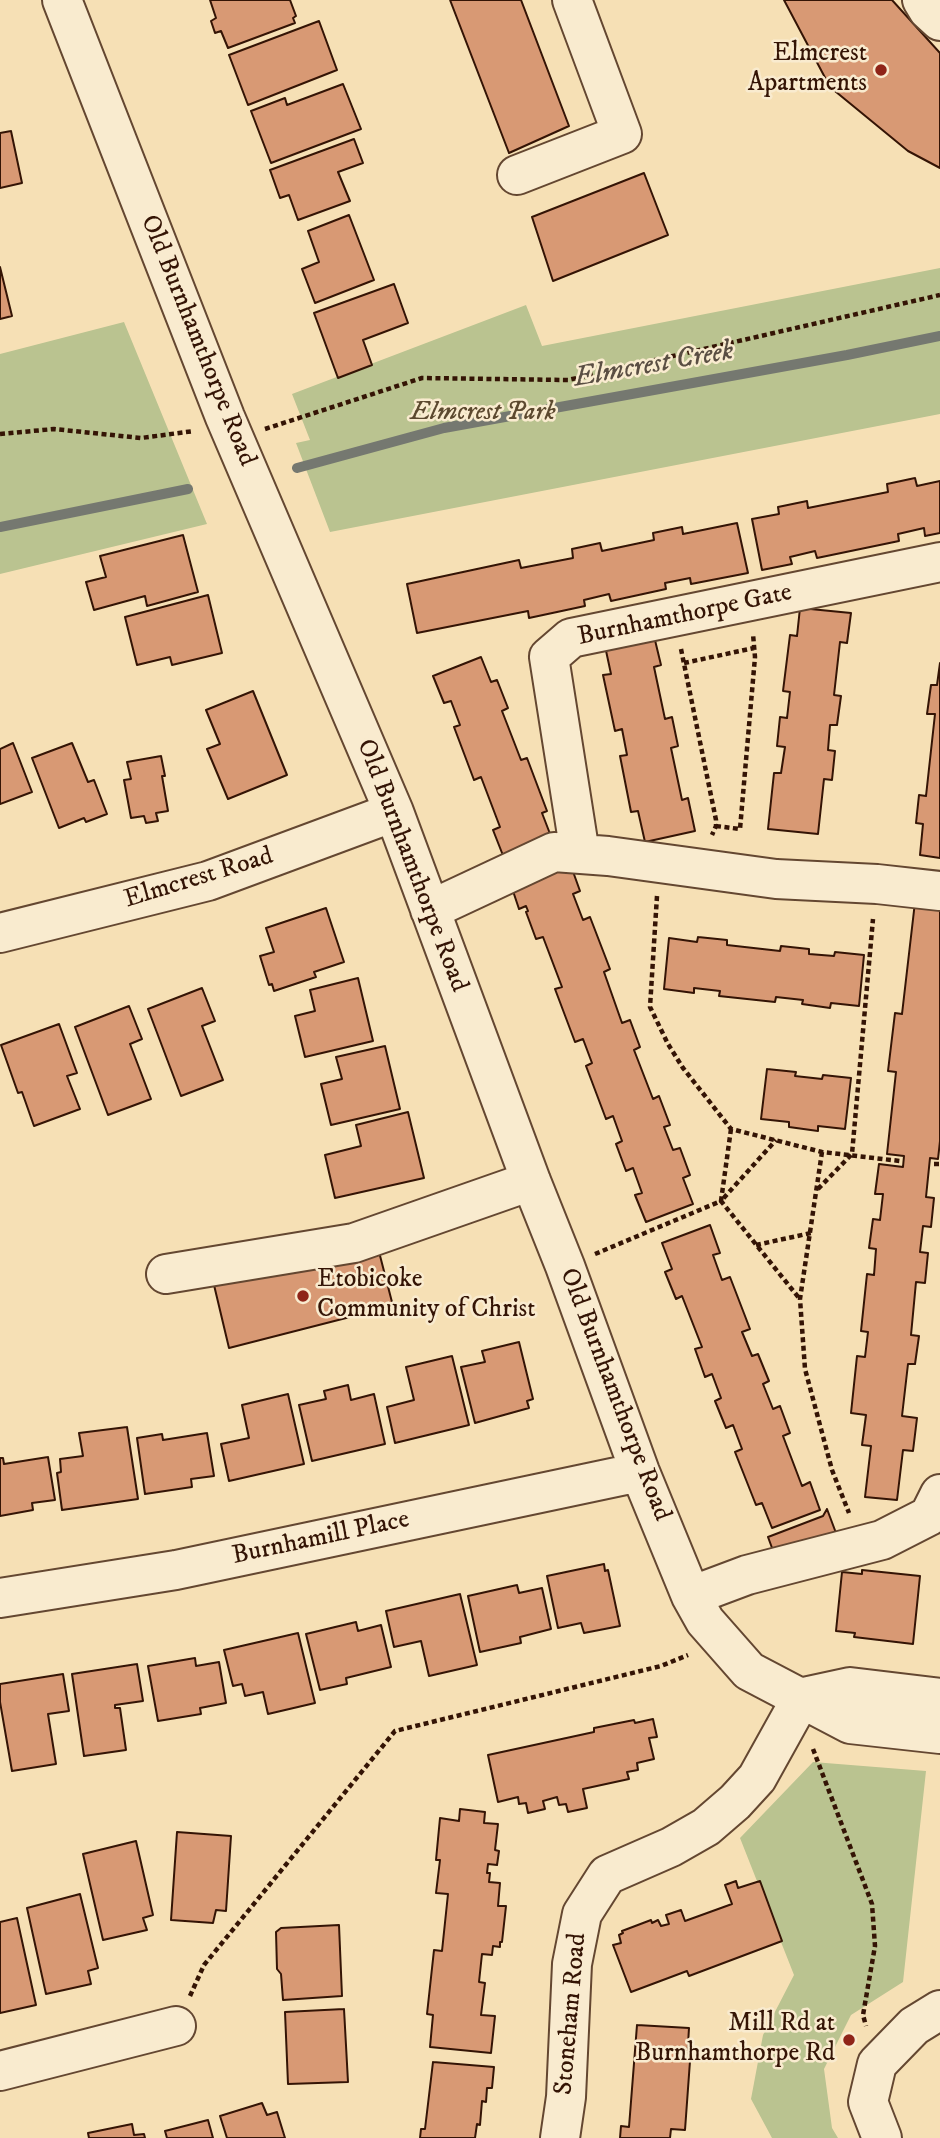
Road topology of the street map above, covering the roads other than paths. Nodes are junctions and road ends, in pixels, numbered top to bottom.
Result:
1 (62, 0) edge
2 (572, 0) edge
3 (922, 0) edge
4 (940, 21) edge
5 (517, 175) dead end
6 (940, 562) edge
7 (394, 812) junction
8 (580, 854) junction
9 (940, 891) edge
10 (430, 910) junction
11 (0, 933) edge
12 (531, 1181) junction
13 (166, 1274) dead end
14 (639, 1472) junction
15 (940, 1493) edge
16 (691, 1596) junction
17 (0, 1598) edge
18 (940, 1698) edge
19 (798, 1702) junction
20 (940, 1734) edge
21 (940, 2010) edge
22 (176, 2025) road end
23 (0, 2071) edge
24 (560, 2138) edge
25 (882, 2138) edge

1 - 7 street, Old Burnhamthorpe Road
2 - 5 street
3 - 4 street
6 - 8 street, Burnhamthorpe Gate
7 - 10 street, Old Burnhamthorpe Road
7 - 11 street, Elmcrest Road
8 - 9 street
8 - 10 street
10 - 12 street, Old Burnhamthorpe Road
12 - 13 street
12 - 14 street, Old Burnhamthorpe Road
14 - 16 street, Old Burnhamthorpe Road
14 - 17 street, Burnhamill Place
15 - 16 street
16 - 19 street, Old Burnhamthorpe Road
18 - 19 street
19 - 20 street, Old Burnhamthorpe Road
19 - 24 street, Stoneham Road
21 - 25 street
22 - 23 street

